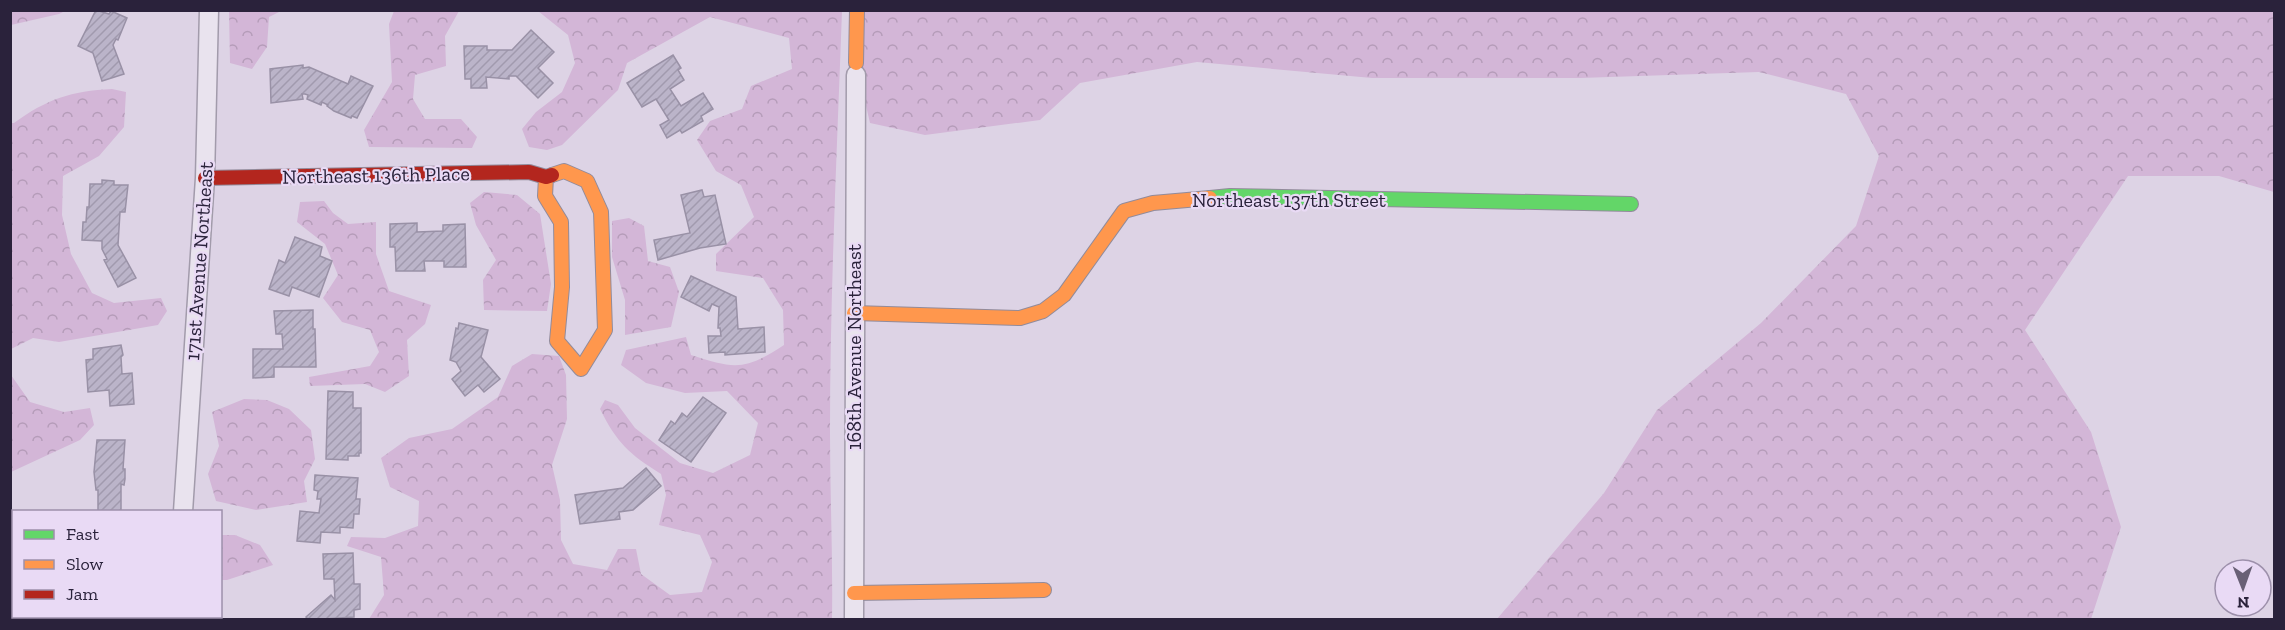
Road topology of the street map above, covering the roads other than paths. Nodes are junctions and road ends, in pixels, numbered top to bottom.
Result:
1 (209, 10) edge
2 (857, 10) edge
3 (856, 69) joint
4 (205, 177) junction
5 (546, 177) junction
6 (1631, 204) dead end
7 (854, 314) junction
8 (183, 510) edge
9 (1044, 590) dead end
10 (854, 593) junction
11 (854, 620) edge

1 - 4 street, 171st Avenue Northeast
2 - 3 street, 168th Avenue Northeast
3 - 7 street, 168th Avenue Northeast
4 - 5 street, Northeast 136th Place
4 - 8 street, 171st Avenue Northeast
5 - 5 street, Northeast 136th Place
6 - 7 street, Northeast 137th Street
7 - 10 street, 168th Avenue Northeast
9 - 10 street
10 - 11 street, 168th Avenue Northeast

